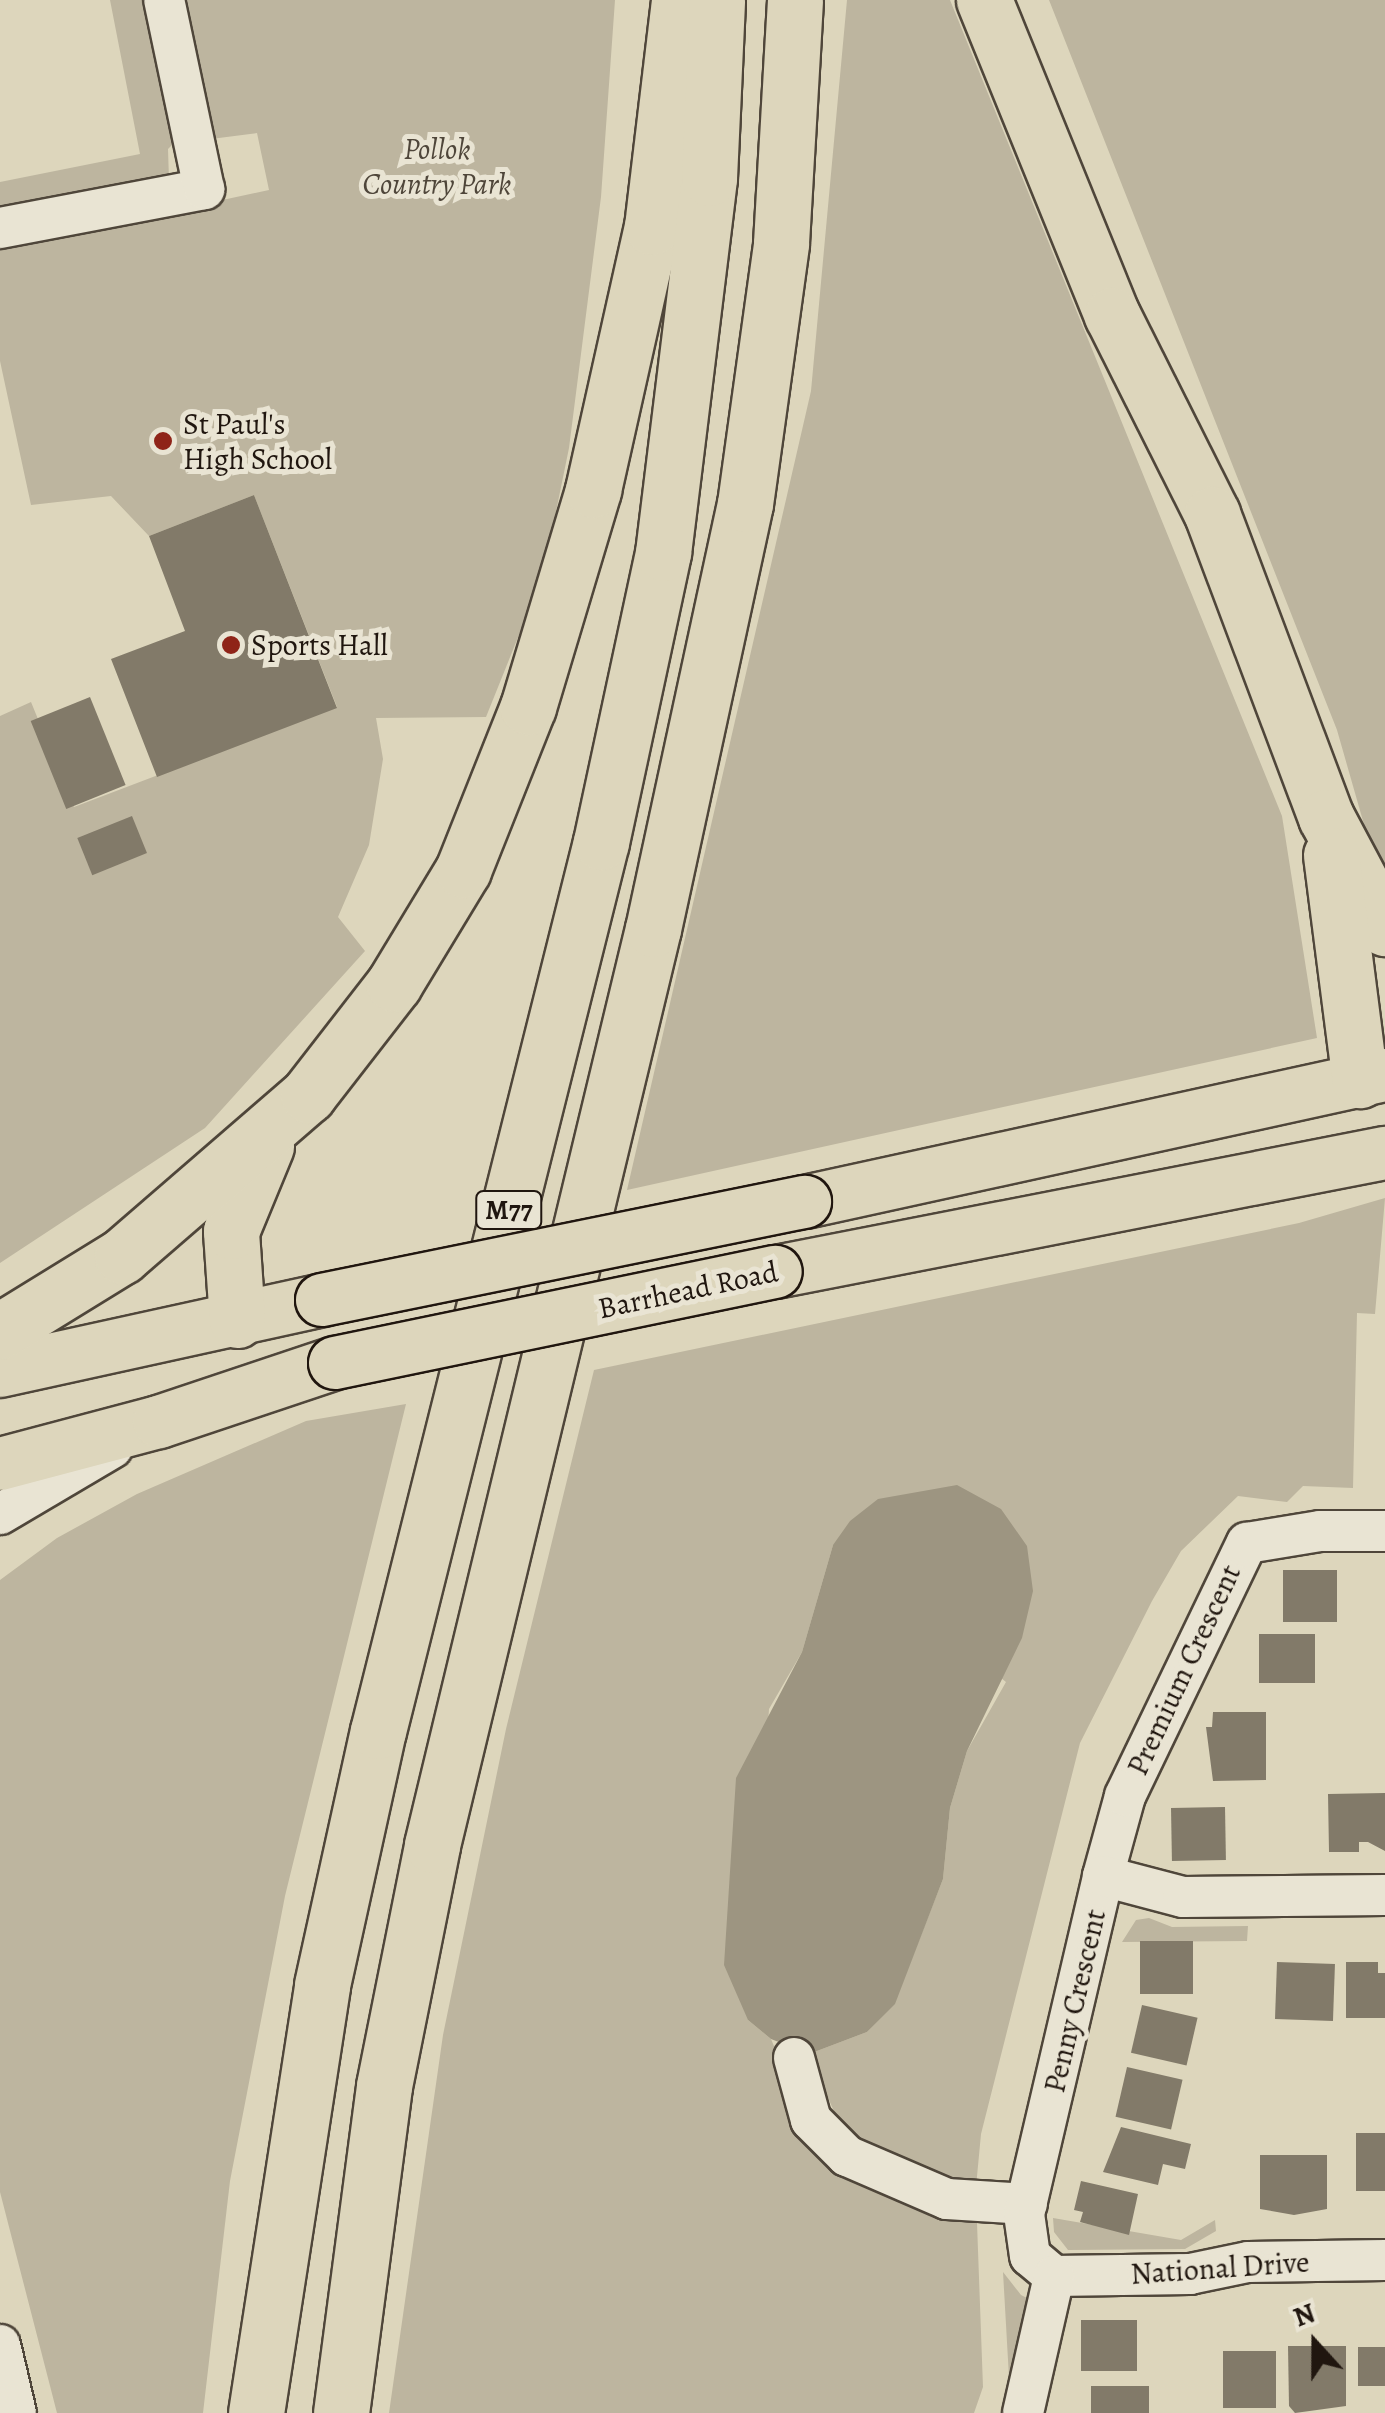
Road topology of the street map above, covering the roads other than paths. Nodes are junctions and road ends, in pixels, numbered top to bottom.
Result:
1 (164, 0) edge
2 (678, 0) edge
3 (717, 0) edge
4 (796, 0) edge
5 (984, 0) edge
6 (0, 228) edge
7 (1326, 817) junction
8 (1385, 928) edge
9 (1373, 1078) edge
10 (308, 1095) junction
11 (1378, 1155) edge
12 (237, 1320) junction
13 (0, 1331) edge
14 (0, 1371) edge
15 (285, 1378) junction
16 (159, 1422) junction
17 (0, 1464) edge
18 (0, 1514) edge
19 (1385, 1531) edge
20 (1104, 1876) junction
21 (1385, 1895) edge
22 (794, 2058) dead end
23 (1026, 2204) junction
24 (1385, 2260) edge
25 (1054, 2276) junction
26 (0, 2345) edge
27 (16, 2413) edge
28 (256, 2413) edge
29 (341, 2413) edge
30 (1023, 2413) edge

1 - 6 street
2 - 10 highway
3 - 28 highway, M77
4 - 29 highway, M77
5 - 7 highway
7 - 8 highway
7 - 9 highway
9 - 11 main road
9 - 12 main road, Barrhead Road, bridge
10 - 12 highway
10 - 13 highway
11 - 15 main road, Barrhead Road, bridge
12 - 14 main road, Barrhead Road
12 - 15 main road
15 - 16 main road, Barrhead Road
16 - 17 main road, Barrhead Road
16 - 18 street
19 - 20 street, Premium Crescent
20 - 21 street, Penny Crescent
20 - 23 street, Penny Crescent
22 - 23 street
23 - 25 street, Penny Crescent
24 - 25 street, National Drive
25 - 30 street
26 - 27 street

